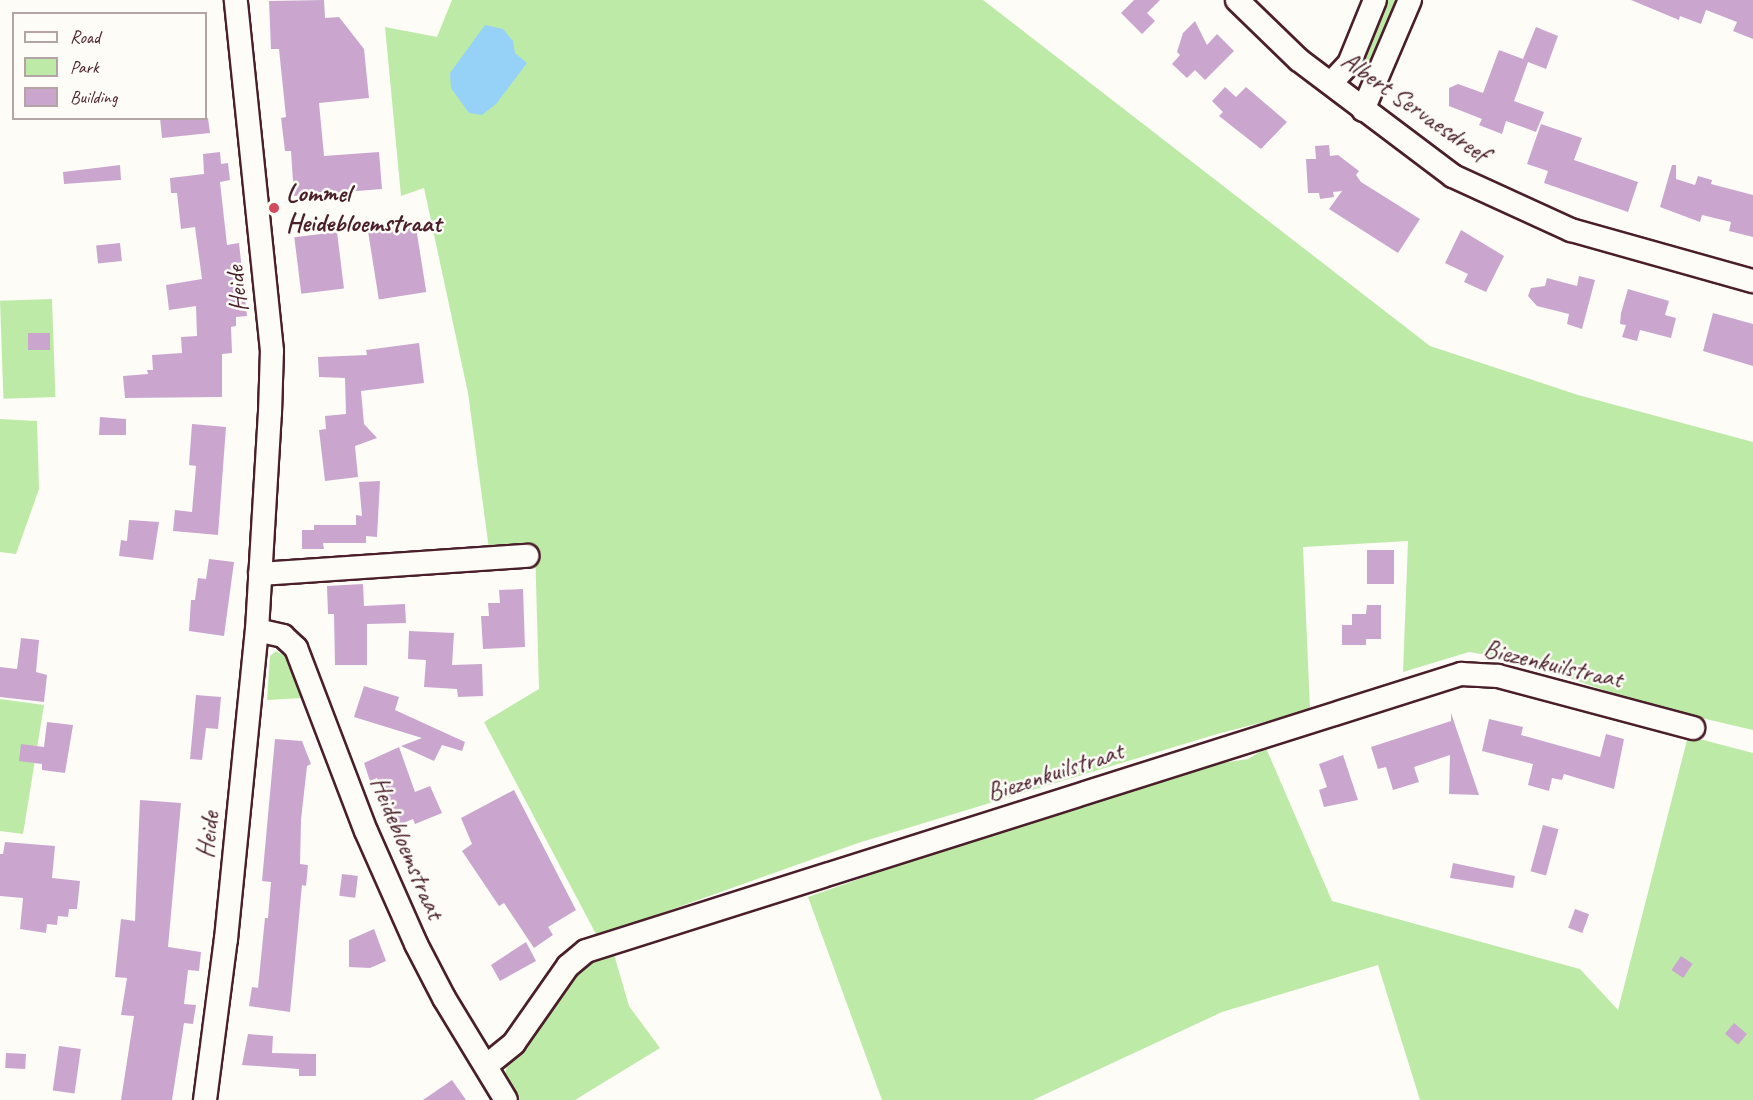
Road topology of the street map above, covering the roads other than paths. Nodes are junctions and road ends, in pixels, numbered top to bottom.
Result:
1 (236, 0) edge
2 (1237, 0) edge
3 (1375, 0) edge
4 (1410, 0) edge
5 (1331, 83) junction
6 (1363, 110) junction
7 (1753, 281) edge
8 (527, 556) dead end
9 (260, 574) junction
10 (257, 630) junction
11 (1693, 728) dead end
12 (486, 1066) junction
13 (205, 1100) edge
14 (506, 1100) edge

1 - 9 street, Heide
2 - 5 street, Albert Servaesdreef
3 - 5 street
4 - 6 street
5 - 6 street, Albert Servaesdreef
6 - 7 street, Albert Servaesdreef
8 - 9 street
9 - 10 street, Heide
10 - 12 street, Heidebloemstraat
10 - 13 street, Heide
11 - 12 street, Biezenkuilstraat
12 - 14 street, Heidebloemstraat

